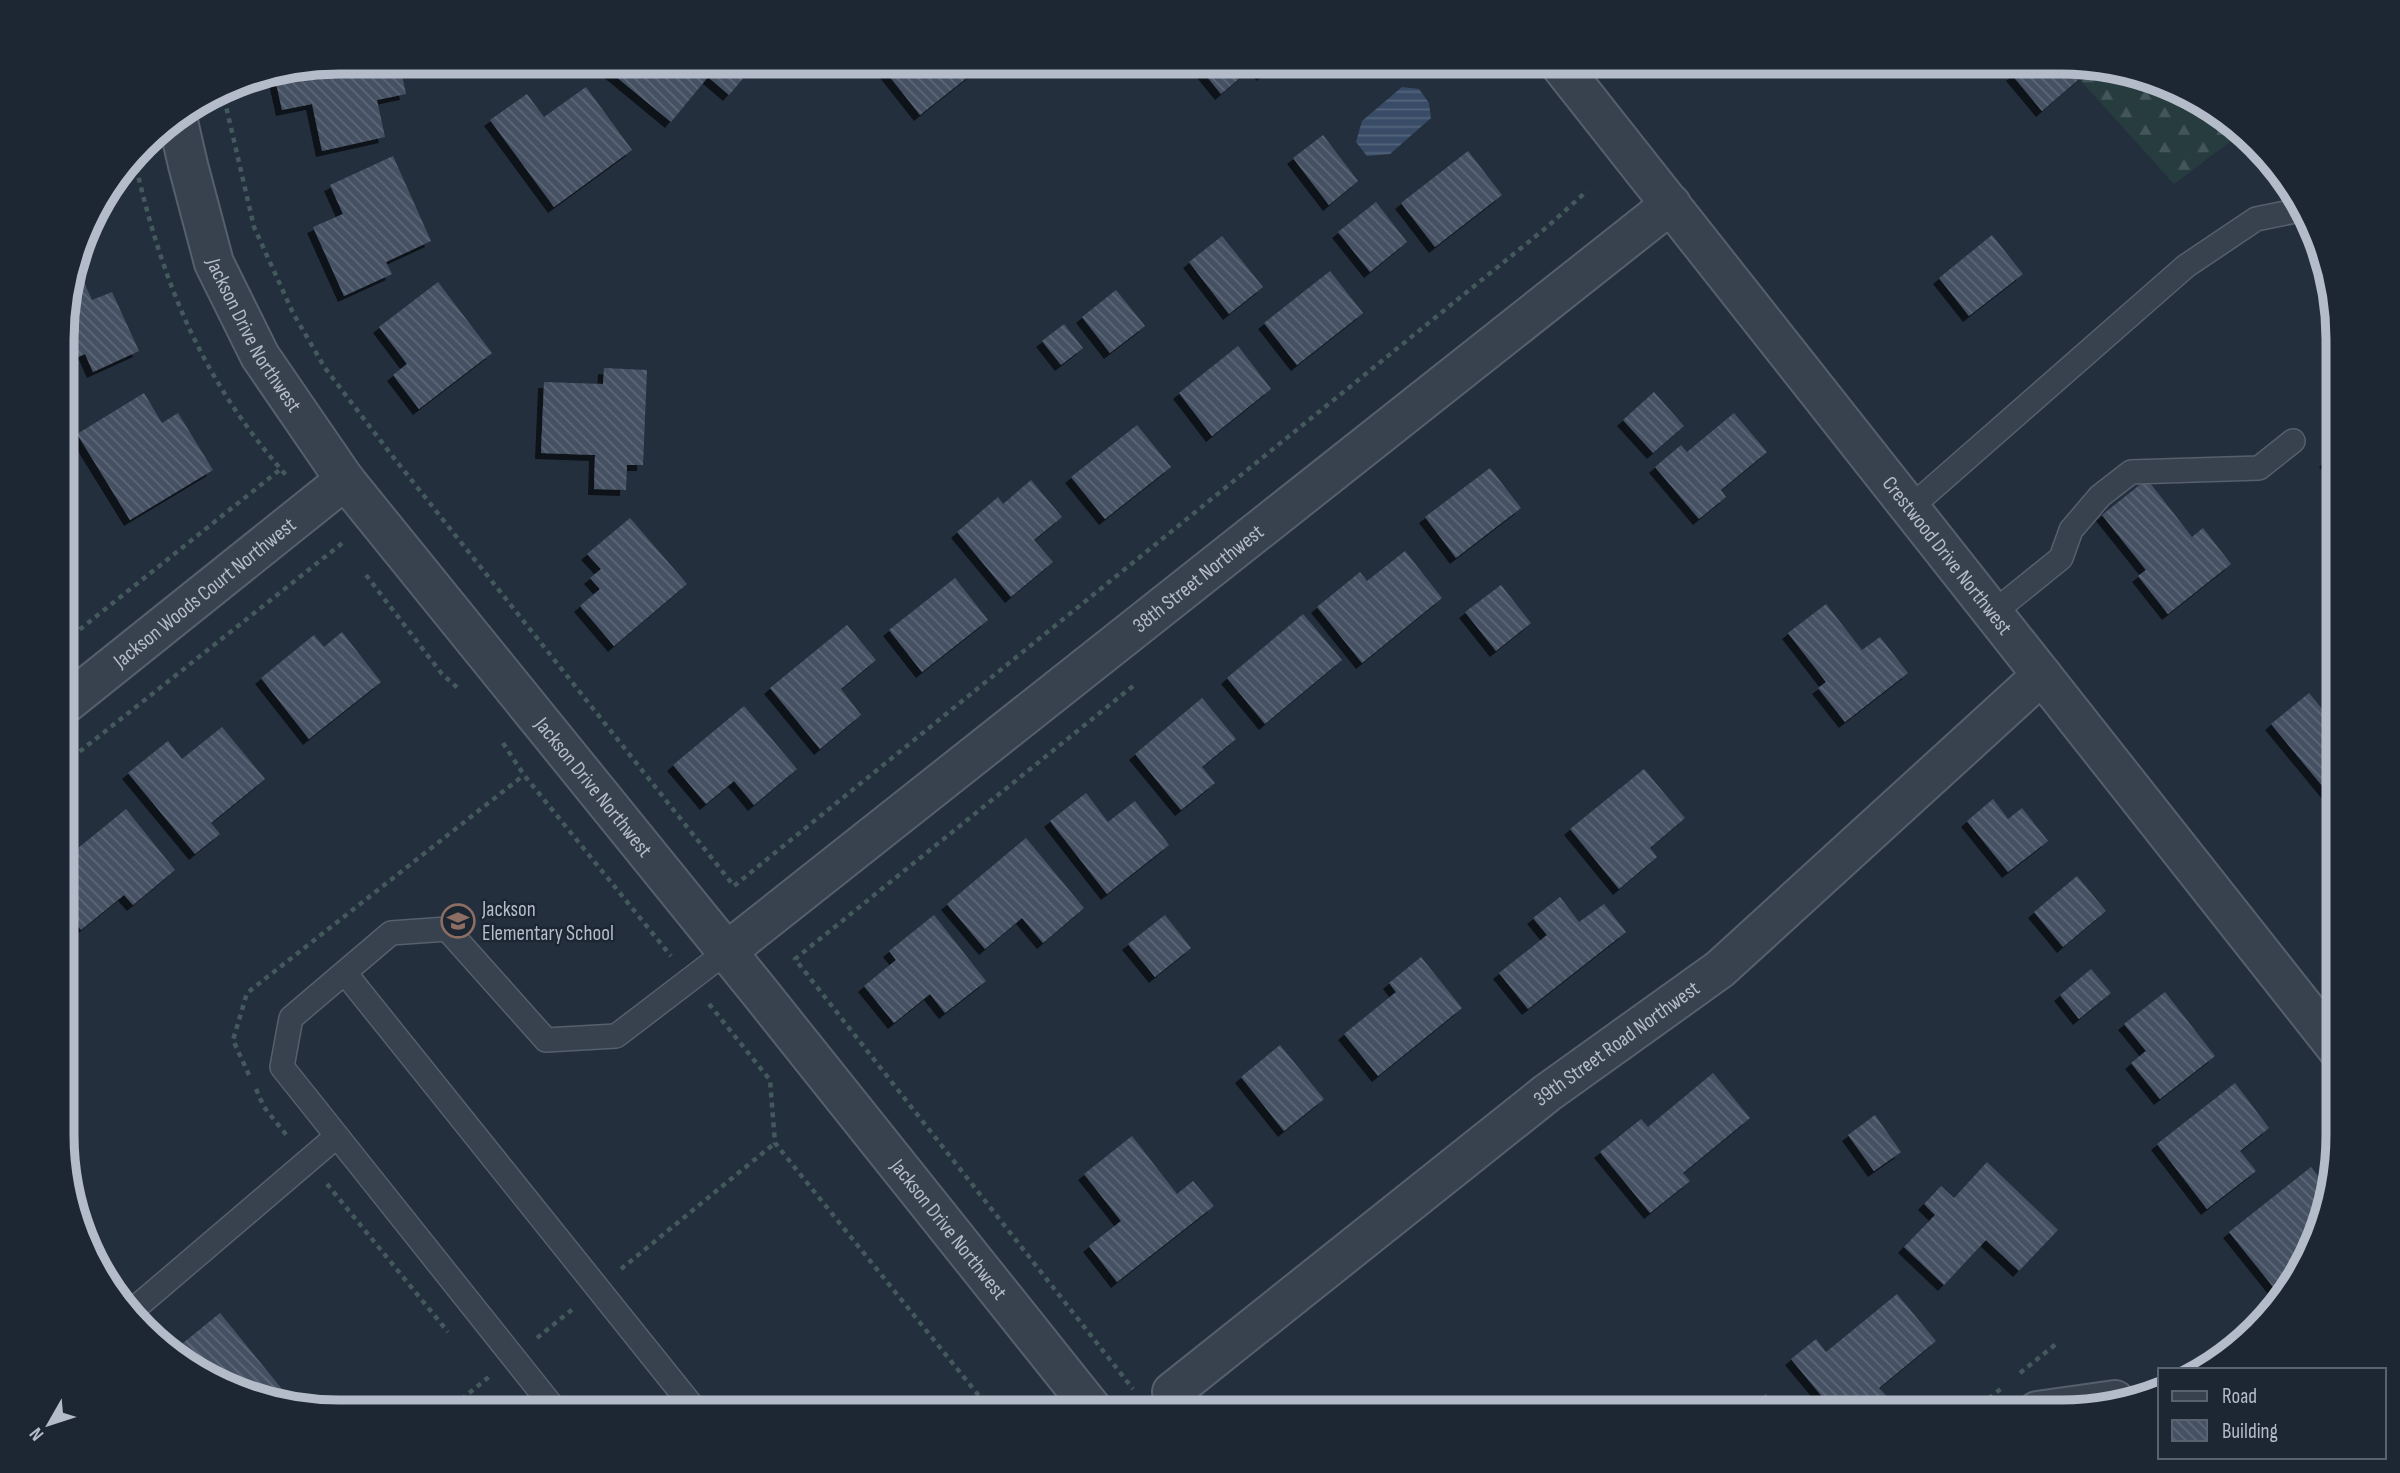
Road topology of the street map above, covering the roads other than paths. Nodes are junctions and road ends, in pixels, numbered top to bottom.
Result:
1 (1567, 74) edge
2 (179, 126) edge
3 (1671, 204) junction
4 (2294, 211) edge
5 (2293, 441) dead end
6 (345, 480) junction
7 (1910, 508) junction
8 (1993, 613) junction
9 (2042, 675) junction
10 (74, 697) edge
11 (726, 952) junction
12 (345, 972) junction
13 (2326, 1034) edge
14 (338, 1136) junction
15 (137, 1307) edge
16 (1172, 1392) dead end
17 (547, 1400) edge
18 (687, 1400) edge
19 (1084, 1400) edge

1 - 3 street, Crestwood Drive Northwest
2 - 6 street, Jackson Drive Northwest
3 - 7 street, Crestwood Drive Northwest
3 - 11 street, 38th Street Northwest
4 - 7 lane
5 - 8 lane
6 - 10 street, Jackson Woods Court Northwest
6 - 11 street, Jackson Drive Northwest
7 - 8 street, Crestwood Drive Northwest
8 - 9 street, Crestwood Drive Northwest
9 - 13 street, Crestwood Drive Northwest
9 - 16 street, 39th Street Road Northwest
11 - 12 lane
11 - 19 street, Jackson Drive Northwest
12 - 14 lane
12 - 18 lane
14 - 15 lane
14 - 17 lane

